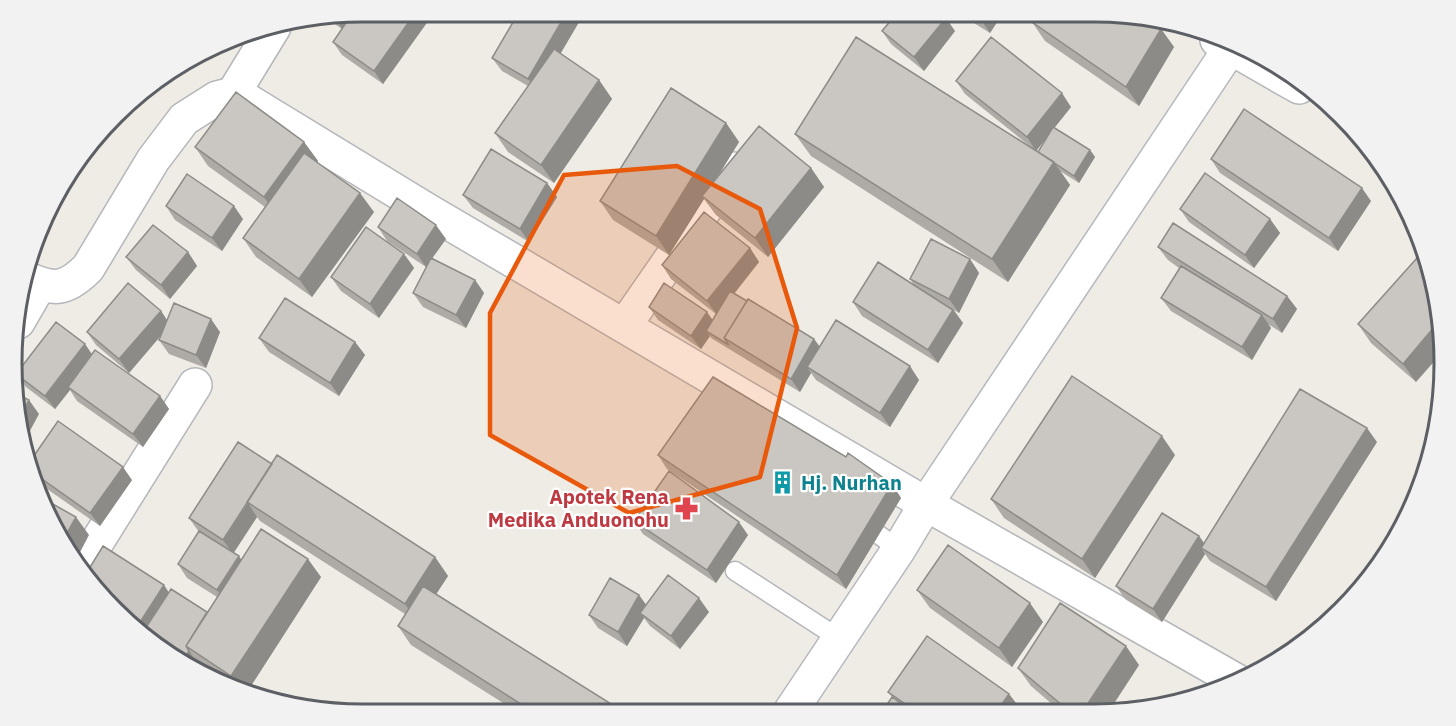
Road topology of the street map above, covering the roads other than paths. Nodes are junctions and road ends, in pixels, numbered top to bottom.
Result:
1 (269, 36) edge
2 (1224, 49) edge
3 (234, 94) junction
4 (747, 149) edge
5 (33, 281) edge
6 (625, 325) junction
7 (195, 385) dead end
8 (926, 504) junction
9 (845, 513) edge
10 (899, 549) junction
11 (86, 560) edge
12 (735, 571) dead end
13 (840, 639) junction
14 (1228, 676) edge
15 (795, 704) edge

1 - 3 street
2 - 8 street
3 - 5 street
3 - 6 street
4 - 6 street
6 - 8 street
7 - 11 street
8 - 10 street
8 - 14 street
9 - 10 lane
10 - 13 street
12 - 13 lane
13 - 15 street

